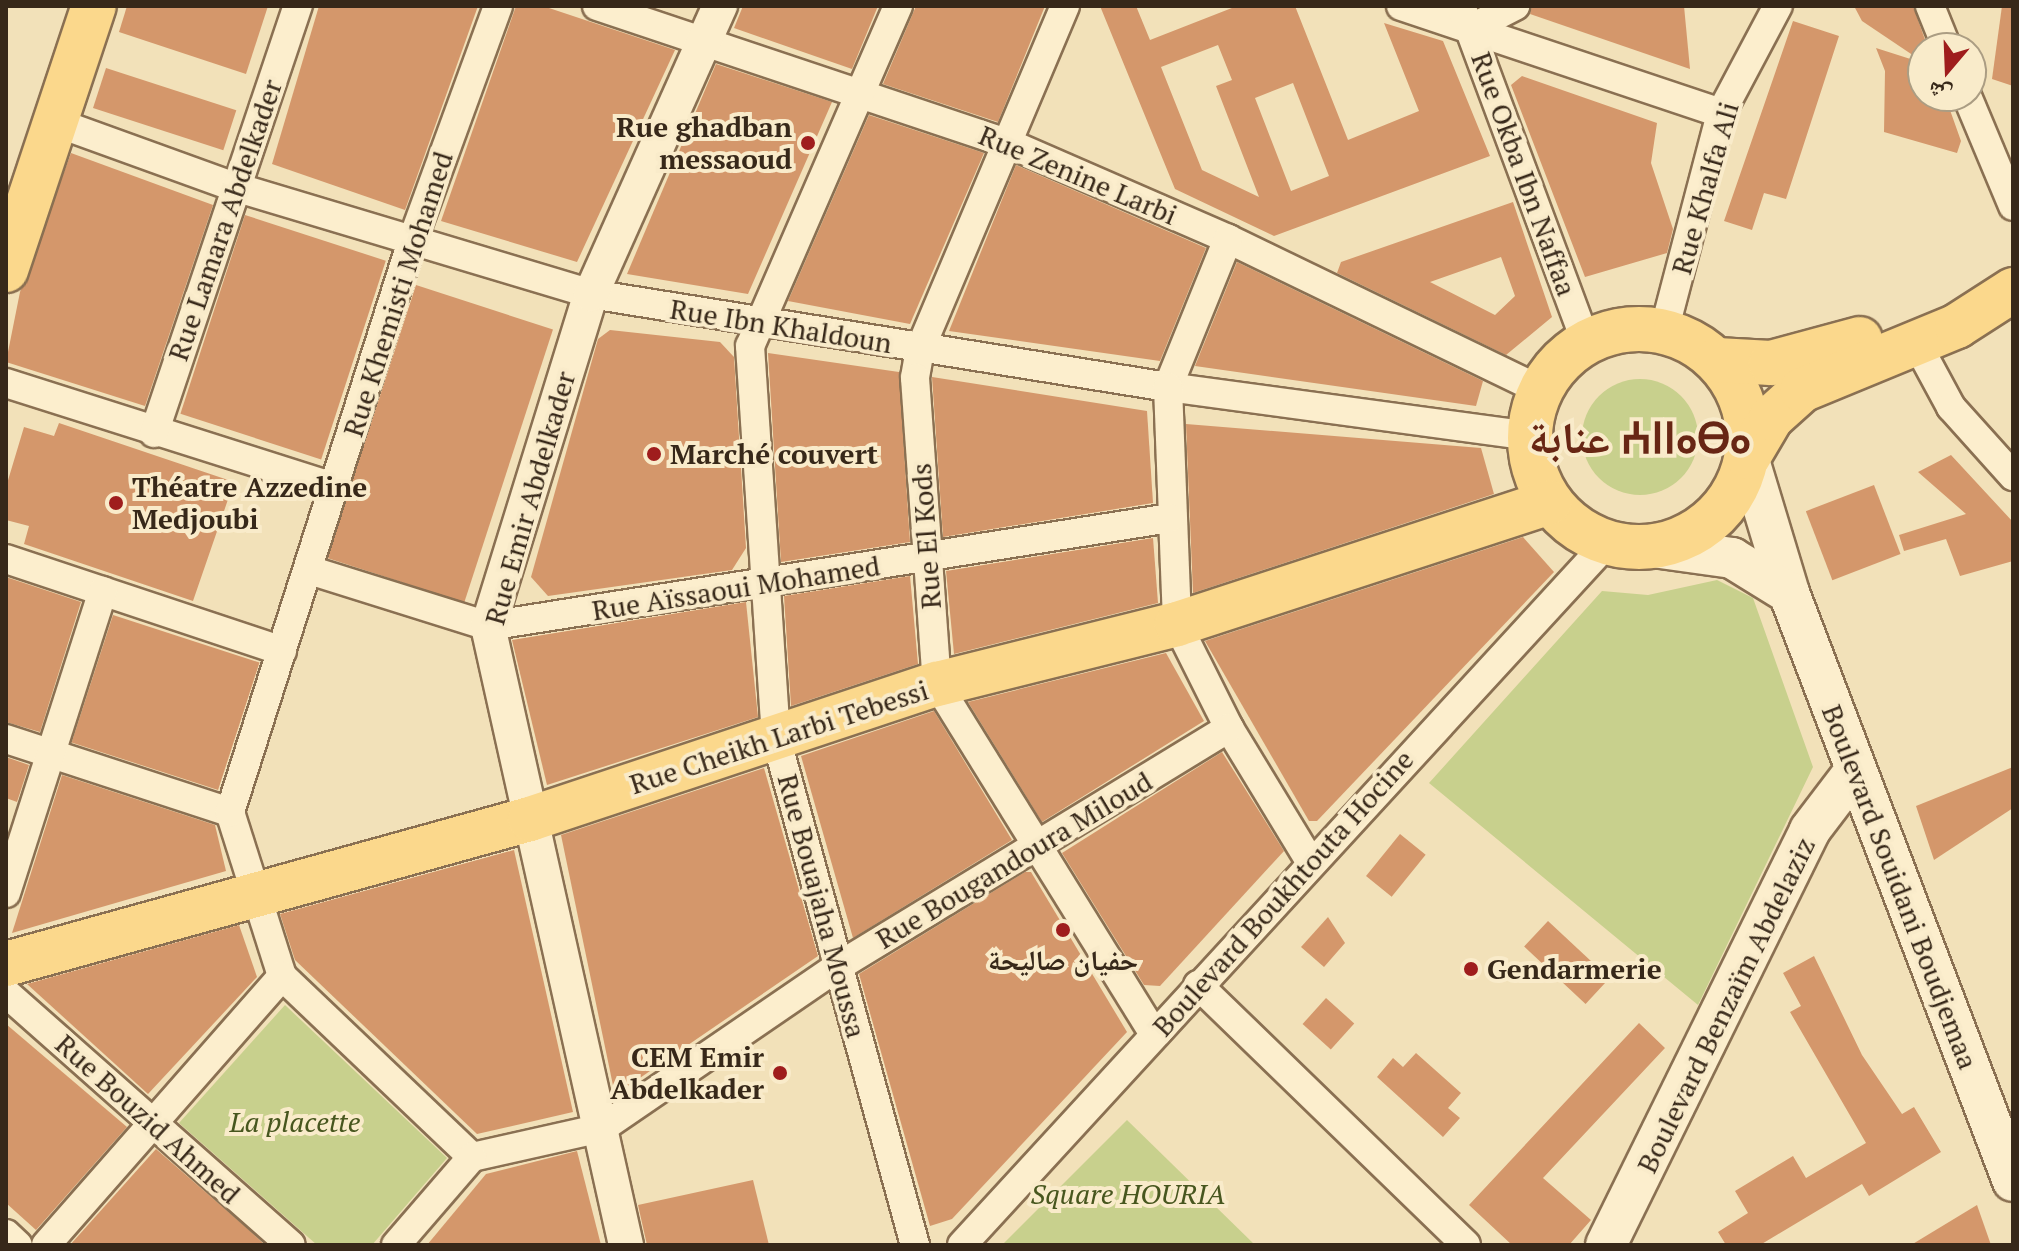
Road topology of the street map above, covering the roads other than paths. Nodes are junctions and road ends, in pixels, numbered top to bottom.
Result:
1 (94, 6) edge
2 (298, 6) edge
3 (498, 6) edge
4 (597, 6) edge
5 (720, 6) edge
6 (898, 6) edge
7 (1065, 6) edge
8 (1401, 6) edge
9 (1515, 6) edge
10 (1930, 6) edge
11 (1770, 12) edge
12 (1466, 17) edge
13 (1941, 32) edge
14 (705, 41) junction
15 (861, 92) junction
16 (1974, 112) edge
17 (1721, 113) junction
18 (55, 122) junction
19 (1010, 144) junction
20 (235, 187) junction
21 (2013, 206) edge
22 (1228, 239) junction
23 (411, 244) junction
24 (2013, 258) edge
25 (6, 270) edge
26 (2013, 290) edge
27 (591, 294) junction
28 (756, 322) junction
29 (1664, 331) junction
30 (1586, 342) junction
31 (1917, 344) junction
32 (920, 349) junction
33 (1717, 360) junction
34 (6, 383) edge
35 (1168, 387) junction
36 (1540, 390) junction
37 (154, 433) junction
38 (1529, 436) junction
39 (1748, 457) junction
40 (2013, 476) edge
41 (334, 487) junction
42 (1550, 502) junction
43 (1170, 518) junction
44 (1607, 543) junction
45 (1653, 547) junction
46 (6, 559) edge
47 (927, 559) junction
48 (309, 570) junction
49 (763, 583) junction
50 (103, 591) junction
51 (1789, 593) junction
52 (1177, 624) junction
53 (488, 626) junction
54 (282, 651) junction
55 (937, 684) junction
56 (1229, 728) junction
57 (776, 738) junction
58 (6, 739) edge
59 (49, 754) junction
60 (1855, 771) junction
61 (230, 812) junction
62 (530, 819) junction
63 (1037, 848) junction
64 (1310, 861) junction
65 (251, 892) junction
66 (6, 893) edge
67 (6, 964) edge
68 (839, 966) junction
69 (282, 976) junction
70 (1198, 985) junction
71 (6, 993) edge
72 (1154, 1034) junction
73 (153, 1124) junction
74 (602, 1128) junction
75 (472, 1157) junction
76 (2013, 1181) edge
77 (6, 1234) edge
78 (18, 1245) edge
79 (46, 1245) edge
80 (291, 1245) edge
81 (396, 1245) edge
82 (626, 1245) edge
83 (915, 1245) edge
84 (962, 1245) edge
85 (1466, 1245) edge
86 (1606, 1245) edge

1 - 18 main road
2 - 20 street, Rue Lamara Abdelkader
3 - 23 street, Rue Khemisti Mohamed
4 - 14 street, Rue Zenine Larbi
5 - 14 street, Rue Emir Abdelkader
6 - 15 street
7 - 19 street, Rue El Kods
8 - 12 street
9 - 12 street
10 - 13 street
11 - 17 street, Rue Khalfa Ali
12 - 17 street
12 - 30 street, Rue Okba Ibn Naffaa
14 - 15 street, Rue Zenine Larbi
14 - 27 street, Rue Emir Abdelkader
15 - 19 street, Rue Zenine Larbi
15 - 28 street
16 - 21 street
17 - 29 street, Rue Khalfa Ali
18 - 20 street, Rue Ibn Khaldoun
18 - 25 main road
19 - 22 street, Rue Zenine Larbi
19 - 32 street, Rue El Kods
20 - 23 street, Rue Ibn Khaldoun
20 - 37 street, Rue Lamara Abdelkader
22 - 35 street
22 - 36 street, Rue Zenine Larbi
23 - 27 street, Rue Ibn Khaldoun
23 - 41 street, Rue Khemisti Mohamed
24 - 33 main road
26 - 31 main road
27 - 28 street, Rue Ibn Khaldoun
27 - 53 street, Rue Emir Abdelkader
28 - 32 street, Rue Ibn Khaldoun
28 - 49 street, Rue Bouajaha Moussa
29 - 30 main road
29 - 33 main road
30 - 36 main road
31 - 39 main road
31 - 40 street
32 - 35 street, Rue Ibn Khaldoun
32 - 47 street, Rue El Kods
33 - 39 main road
34 - 37 street
35 - 38 street, Rue Ibn Khaldoun
35 - 43 street
36 - 38 main road
37 - 41 street
38 - 42 main road
39 - 45 main road
39 - 51 main road, Boulevard Souidani Boudjemaa
41 - 48 street, Rue Khemisti Mohamed
42 - 44 main road
42 - 52 main road, Rue Cheikh Larbi Tebessi
43 - 47 street, Rue Aïssaoui Mohamed
43 - 52 street
44 - 45 main road
44 - 64 street, Boulevard Boukhtouta Hocine
45 - 51 main road
46 - 50 street
47 - 49 street, Rue Aïssaoui Mohamed
47 - 55 street, Rue El Kods
48 - 53 street, Rue Aïssaoui Mohamed
48 - 54 street, Rue Khemisti Mohamed
49 - 53 street, Rue Aïssaoui Mohamed
49 - 57 street, Rue Bouajaha Moussa
50 - 54 street
50 - 59 street
51 - 60 main road, Boulevard Souidani Boudjemaa
52 - 55 main road, Rue Cheikh Larbi Tebessi
52 - 56 street
53 - 62 street, Rue Emir Abdelkader
54 - 61 street, Rue Khemisti Mohamed
55 - 57 main road, Rue Cheikh Larbi Tebessi
55 - 63 street, Rue El Kods
56 - 63 street, Rue Bougandoura Miloud
56 - 64 street
57 - 62 main road, Rue Cheikh Larbi Tebessi
57 - 68 street, Rue Bouajaha Moussa
58 - 59 street
59 - 61 street
59 - 66 street
60 - 76 main road, Boulevard Souidani Boudjemaa
60 - 86 main road, Boulevard Benzaïm Abdelaziz
61 - 65 street
62 - 65 main road, Rue Cheikh Larbi Tebessi
62 - 74 street, Rue Emir Abdelkader
63 - 68 street, Rue Bougandoura Miloud
63 - 72 street, Rue El Kods
64 - 70 street, Boulevard Boukhtouta Hocine
65 - 67 main road, Rue Cheikh Larbi Tebessi
65 - 69 street
68 - 74 street, Rue Bougandoura Miloud
68 - 83 street, Rue Bouajaha Moussa
69 - 73 street
69 - 75 street
70 - 72 street, Boulevard Boukhtouta Hocine
70 - 85 street
71 - 73 street, Rue Bouzid Ahmed
72 - 84 street, Boulevard Boukhtouta Hocine
73 - 79 street
73 - 80 street, Rue Bouzid Ahmed
74 - 75 street
74 - 82 street, Rue Emir Abdelkader
75 - 81 street
77 - 78 street

